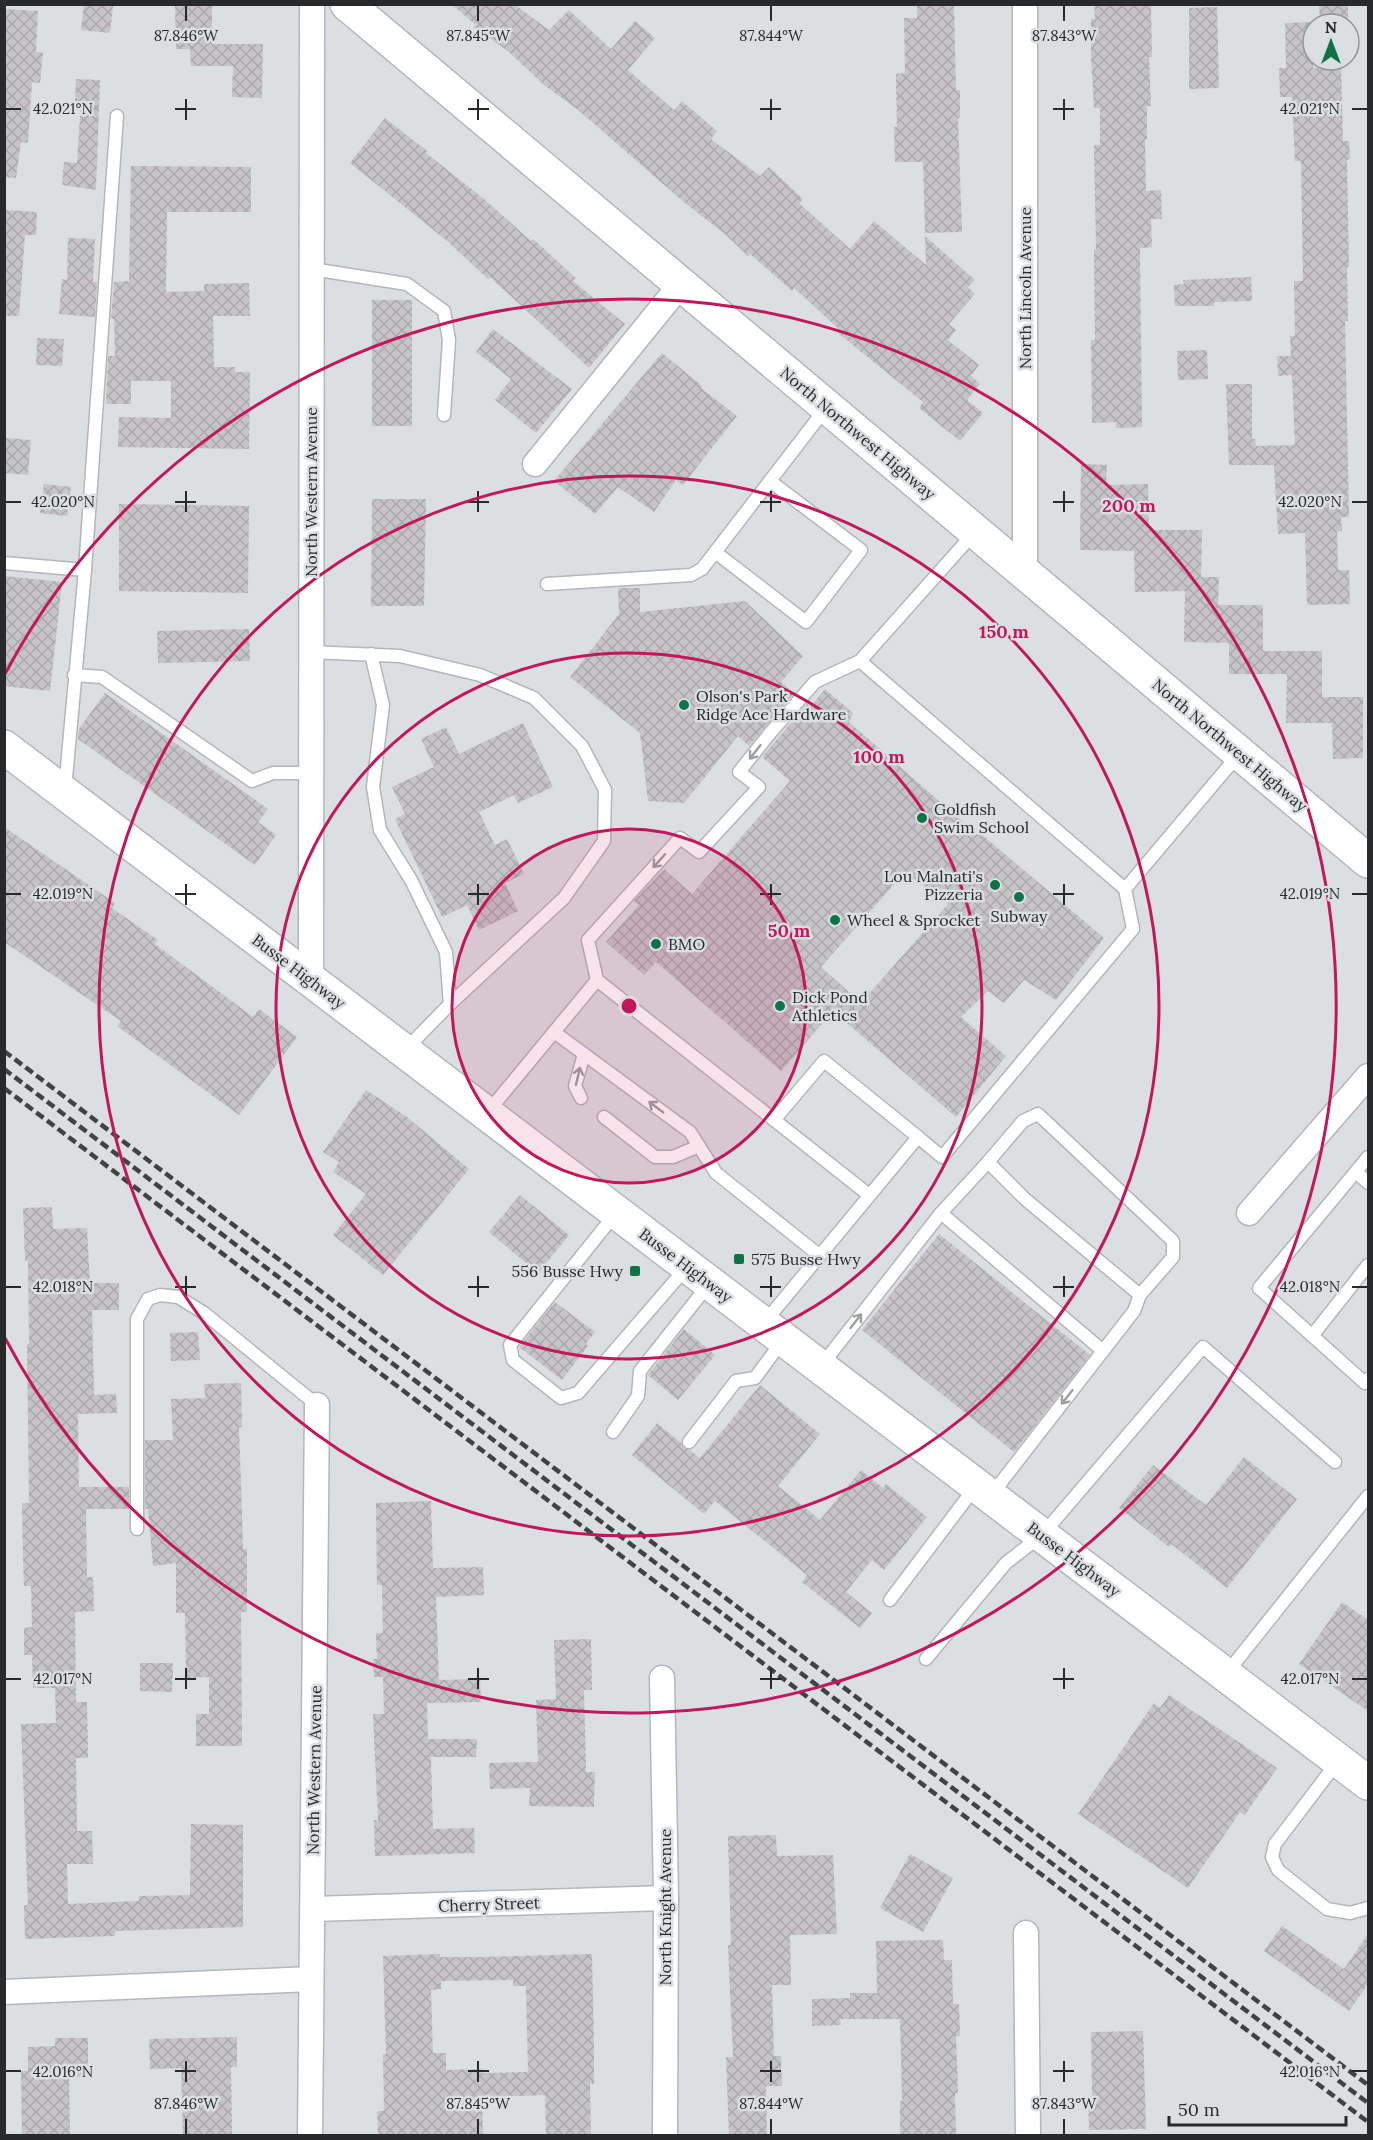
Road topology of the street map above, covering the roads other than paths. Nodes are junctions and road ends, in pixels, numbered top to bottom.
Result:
1 (312, 4) edge
2 (347, 4) edge
3 (1025, 4) edge
4 (117, 116) dead end
5 (312, 269) junction
6 (681, 284) junction
7 (827, 408) junction
8 (444, 415) dead end
9 (535, 464) dead end
10 (770, 481) junction
11 (975, 532) junction
12 (715, 552) junction
13 (4, 563) edge
14 (85, 570) junction
15 (1025, 572) junction
16 (547, 584) dead end
17 (310, 652) junction
18 (370, 654) junction
19 (860, 661) junction
20 (74, 675) junction
21 (4, 747) edge
22 (1240, 753) junction
23 (310, 773) junction
24 (64, 793) junction
25 (1368, 861) edge
26 (1125, 889) junction
27 (311, 980) junction
28 (597, 980) junction
29 (450, 1004) junction
30 (554, 1032) junction
31 (405, 1051) junction
32 (584, 1054) junction
33 (1368, 1076) edge
34 (581, 1098) dead end
35 (487, 1113) junction
36 (604, 1117) dead end
37 (774, 1120) junction
38 (918, 1137) junction
39 (699, 1146) junction
40 (1368, 1157) edge
41 (988, 1162) junction
42 (1356, 1172) junction
43 (1368, 1183) edge
44 (869, 1195) junction
45 (616, 1212) junction
46 (941, 1213) junction
47 (1249, 1213) dead end
48 (819, 1255) junction
49 (1368, 1265) edge
50 (699, 1275) junction
51 (1140, 1295) junction
52 (773, 1331) junction
53 (1312, 1336) junction
54 (1103, 1351) junction
55 (820, 1367) junction
56 (1368, 1379) edge
57 (317, 1405) joint
58 (613, 1432) dead end
59 (689, 1442) dead end
60 (1335, 1462) dead end
61 (984, 1491) junction
62 (1368, 1496) edge
63 (137, 1529) dead end
64 (1042, 1535) junction
65 (890, 1600) dead end
66 (926, 1659) dead end
67 (1226, 1675) junction
68 (662, 1678) dead end
69 (1338, 1760) junction
70 (1368, 1783) edge
71 (666, 1898) junction
72 (1368, 1908) edge
73 (313, 1909) junction
74 (1026, 1933) dead end
75 (311, 1979) junction
76 (4, 1992) edge
77 (310, 2136) edge
78 (665, 2136) edge
79 (1028, 2136) edge

1 - 5 street, North Western Avenue
2 - 6 main road, North Northwest Highway
3 - 15 street, North Lincoln Avenue
4 - 14 lane
5 - 8 lane
5 - 17 street, North Western Avenue
6 - 7 main road, North Northwest Highway
6 - 9 street
7 - 10 lane
7 - 11 main road, North Northwest Highway
10 - 12 lane
10 - 12 lane
11 - 15 main road, North Northwest Highway
11 - 19 lane
12 - 16 lane
13 - 14 lane
14 - 20 lane
15 - 22 main road, North Northwest Highway
17 - 18 lane
17 - 23 street, North Western Avenue
18 - 29 lane
18 - 29 lane
19 - 26 lane
19 -> 28 lane
20 - 23 lane
20 - 24 lane
21 - 24 main road, Busse Highway
22 - 25 main road, North Northwest Highway
22 - 26 lane
23 - 27 street, North Western Avenue
24 - 27 main road, Busse Highway
26 - 38 lane
27 - 31 main road, Busse Highway
28 - 30 lane
28 - 37 lane
29 - 31 lane
30 - 32 lane
30 - 35 lane
31 - 35 main road, Busse Highway
34 -> 32 lane
39 -> 32 lane
33 - 47 street
35 - 45 main road, Busse Highway
36 - 39 lane
37 - 38 lane
37 - 44 lane
38 - 44 lane
39 - 48 lane
40 - 42 lane
41 - 46 lane
41 - 51 lane
41 - 51 lane
42 - 43 lane
42 - 53 lane
44 - 48 lane
45 - 50 main road, Busse Highway
45 - 50 lane
46 - 54 lane
55 -> 46 lane
48 - 52 lane
49 - 53 lane
50 - 52 main road, Busse Highway
50 - 58 lane
51 - 54 lane
52 - 55 main road, Busse Highway
52 - 59 lane
53 - 56 lane
54 -> 61 lane
55 - 61 main road, Busse Highway
57 - 63 lane
57 - 73 street, North Western Avenue
60 - 64 lane
61 - 64 main road, Busse Highway
61 - 65 lane
62 - 67 lane
64 - 66 lane
64 - 67 main road, Busse Highway
67 - 69 main road, Busse Highway
68 - 71 street, North Knight Avenue
69 - 70 main road, Busse Highway
69 - 72 lane
71 - 73 street, Cherry Street
71 - 78 street, North Knight Avenue
73 - 75 street, North Western Avenue
74 - 79 street
75 - 76 street
75 - 77 street, North Western Avenue

